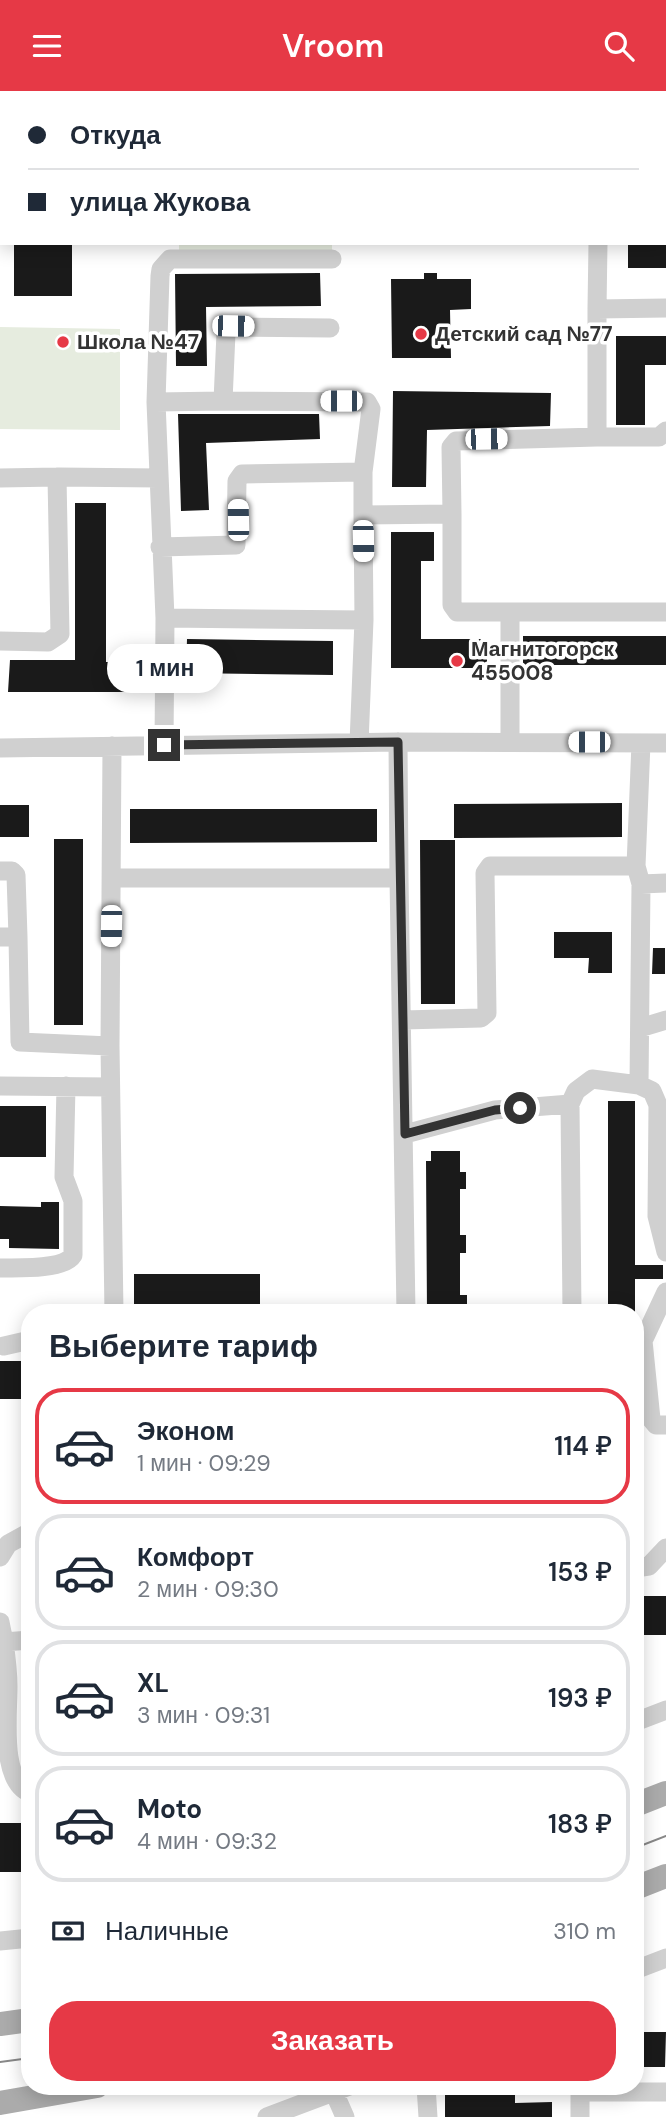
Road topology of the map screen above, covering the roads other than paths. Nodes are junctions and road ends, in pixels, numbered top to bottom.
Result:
1 (598, 245) edge
2 (332, 259) dead end
3 (666, 308) edge
4 (597, 309) junction
5 (330, 328) dead end
6 (223, 401) junction
7 (156, 402) junction
8 (666, 431) edge
9 (597, 437) junction
10 (363, 472) junction
11 (57, 477) junction
12 (0, 478) edge
13 (159, 478) junction
14 (363, 515) junction
15 (452, 515) junction
16 (160, 547) junction
17 (510, 612) junction
18 (666, 612) edge
19 (165, 618) junction
20 (364, 620) junction
21 (0, 641) edge
22 (398, 742) junction
23 (510, 742) junction
24 (359, 743) junction
25 (641, 743) junction
26 (666, 743) edge
27 (164, 745) junction
28 (112, 746) junction
29 (0, 748) edge
30 (0, 871) edge
31 (638, 875) junction
32 (112, 878) junction
33 (399, 878) junction
34 (666, 883) edge
35 (9, 937) edge
36 (403, 1020) junction
37 (666, 1020) edge
38 (640, 1028) junction
39 (110, 1046) junction
40 (639, 1085) junction
41 (0, 1086) edge
42 (66, 1086) junction
43 (110, 1087) junction
44 (570, 1104) junction
45 (405, 1134) junction
46 (666, 1252) edge
47 (0, 1268) edge
48 (666, 1292) edge
49 (114, 1304) edge
50 (405, 1304) edge
51 (572, 1304) edge
52 (644, 1332) edge
53 (21, 1342) edge
54 (4, 1346) dead end
55 (644, 1374) edge
56 (666, 1425) edge
57 (21, 1537) edge
58 (666, 1548) edge
59 (0, 1557) edge
60 (644, 1567) edge
61 (0, 1622) edge
62 (21, 1641) edge
63 (2, 1642) edge
64 (666, 1710) edge
65 (644, 1719) edge
66 (21, 1789) edge
67 (21, 1939) edge
68 (0, 1941) edge
69 (666, 1958) edge
70 (644, 1967) edge
71 (21, 2021) edge
72 (0, 2024) edge
73 (644, 2091) edge
74 (666, 2092) edge
75 (46, 2095) edge
76 (326, 2095) edge
77 (342, 2095) edge
78 (427, 2095) edge
79 (581, 2095) edge
80 (0, 2103) edge
81 (273, 2116) edge
82 (345, 2117) edge
83 (428, 2117) edge
84 (580, 2117) edge

1 - 4 street
2 - 7 street
3 - 4 street
4 - 9 street
5 - 6 street
6 - 7 street
6 - 10 street
7 - 13 street
8 - 9 street
9 - 15 street
10 - 14 street
10 - 16 street
11 - 12 street
11 - 13 street
11 - 21 street
13 - 16 street
14 - 15 street
14 - 20 street
15 - 17 street
16 - 19 street
17 - 18 street
17 - 23 street
19 - 20 street
19 - 27 street
20 - 24 street
22 - 23 street
22 - 24 street
22 - 33 street
23 - 25 street
24 - 27 street
25 - 26 street
25 - 31 street
27 - 28 street
28 - 29 street
28 - 32 street
30 - 35 street
31 - 34 street
31 - 36 street
31 - 38 street
32 - 33 street
32 - 39 street
33 - 36 street
35 - 39 street
36 - 45 street
37 - 38 street
38 - 40 street
39 - 43 street
40 - 44 street
40 - 46 street
41 - 42 street
42 - 43 street
42 - 47 street
43 - 49 street
44 - 45 street
44 - 51 street
45 - 50 street
48 - 52 street
53 - 54 street
55 - 56 street
57 - 59 street
58 - 60 street
61 - 63 street
62 - 63 street
63 - 66 street
64 - 65 street
67 - 68 street
69 - 70 street
71 - 72 main road
73 - 74 street
75 - 80 main road
76 - 81 street
77 - 82 street
78 - 83 street
79 - 84 street

